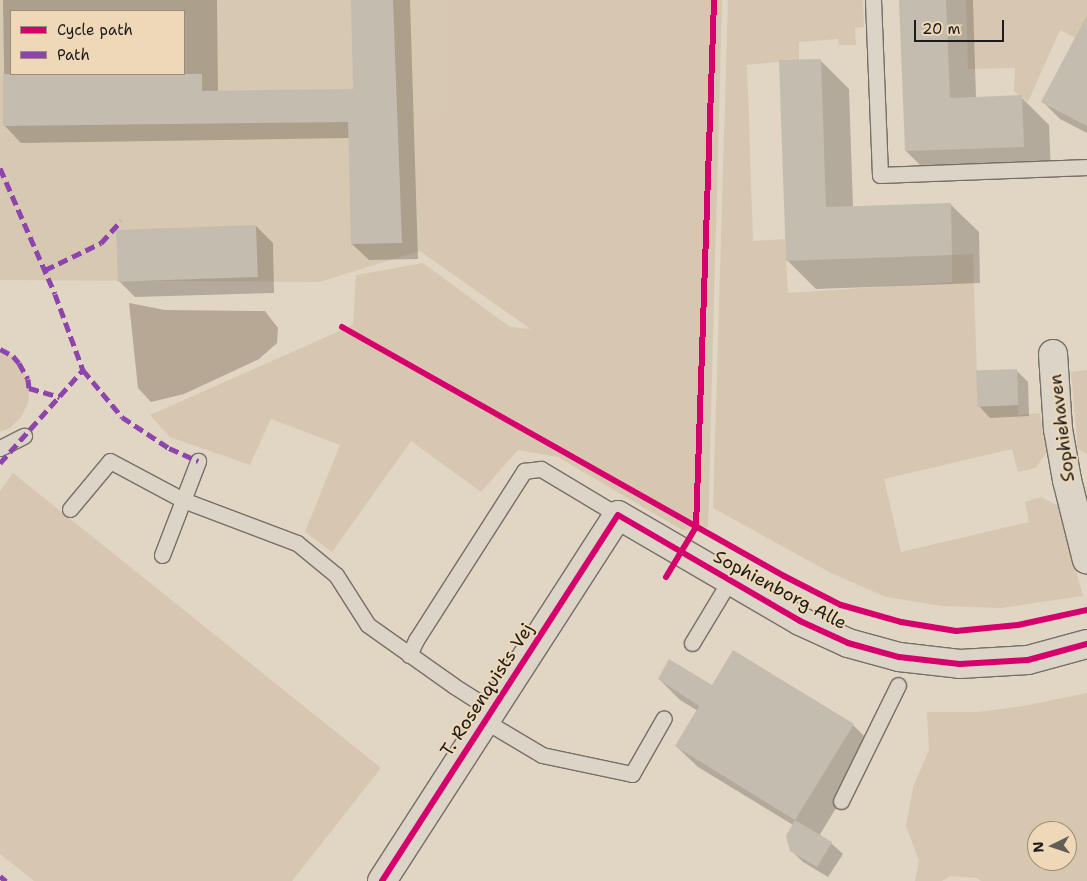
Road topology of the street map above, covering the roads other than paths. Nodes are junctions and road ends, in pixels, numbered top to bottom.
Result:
1 (873, 0) edge
2 (1087, 167) edge
3 (1053, 354) dead end
4 (24, 436) dead end
5 (0, 448) edge
6 (198, 460) dead end
7 (183, 500) junction
8 (70, 509) dead end
9 (618, 515) junction
10 (162, 555) dead end
11 (1087, 560) edge
12 (730, 580) junction
13 (692, 644) dead end
14 (1087, 644) edge
15 (409, 655) junction
16 (898, 685) dead end
17 (489, 715) junction
18 (664, 718) dead end
19 (841, 801) dead end
20 (382, 881) edge

1 - 2 lane
3 - 11 street, Sophiehaven
4 - 5 lane
6 - 7 lane
7 - 8 lane
7 - 10 lane
7 - 15 lane
9 - 12 street, Sophienborg Alle
9 - 15 lane
9 - 17 street, T. Rosenquists Vej
12 - 13 lane
12 - 14 street, Sophienborg Alle
15 - 17 lane
16 - 19 lane
17 - 18 lane
17 - 20 street, T. Rosenquists Vej

